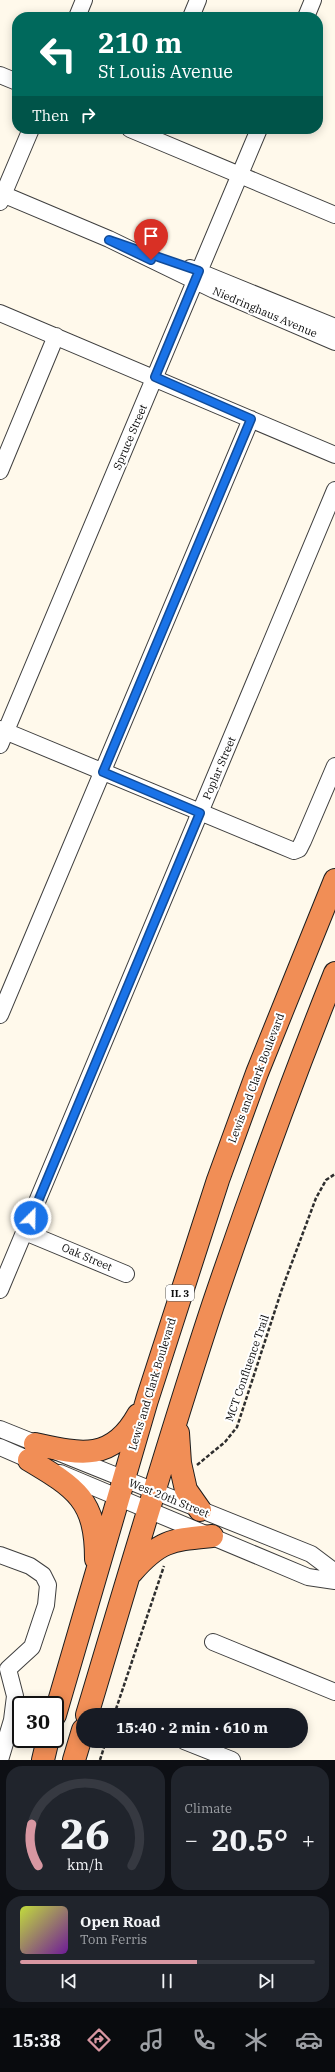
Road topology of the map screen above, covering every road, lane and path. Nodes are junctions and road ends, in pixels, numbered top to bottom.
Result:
1 (84, 0) edge
2 (198, 0) edge
3 (313, 0) edge
4 (79, 12) edge
5 (193, 12) edge
6 (308, 12) edge
7 (0, 75) edge
8 (12, 80) edge
9 (28, 134) edge
10 (146, 134) edge
11 (257, 134) edge
12 (240, 174) junction
13 (1, 196) edge
14 (335, 215) edge
15 (197, 276) junction
16 (0, 313) edge
17 (335, 327) edge
18 (56, 336) junction
19 (335, 342) edge
20 (155, 377) junction
21 (251, 419) junction
22 (335, 455) edge
23 (0, 471) edge
24 (335, 490) edge
25 (2, 735) edge
26 (335, 766) edge
27 (103, 772) junction
28 (200, 813) junction
29 (335, 880) edge
30 (335, 973) edge
31 (0, 1015) edge
32 (335, 1174) edge
33 (25, 1232) junction
34 (126, 1274) dead end
35 (0, 1290) edge
36 (147, 1400) junction
37 (180, 1410) junction
38 (0, 1429) edge
39 (0, 1447) edge
40 (32, 1452) junction
41 (184, 1480) junction
42 (121, 1488) junction
43 (151, 1501) junction
44 (200, 1510) junction
45 (212, 1536) junction
46 (171, 1541) junction
47 (0, 1555) edge
48 (96, 1572) junction
49 (335, 1572) edge
50 (130, 1574) junction
51 (335, 1581) edge
52 (213, 1642) dead end
53 (4, 1668) edge
54 (335, 1692) edge
55 (60, 1696) edge
56 (89, 1708) edge
57 (116, 1708) edge
58 (46, 1748) edge
59 (78, 1748) edge
60 (104, 1748) edge
61 (202, 1748) edge
62 (0, 1760) edge
63 (43, 1760) edge
64 (74, 1760) edge
65 (100, 1760) edge
66 (232, 1760) edge

1 - 4 street
2 - 5 street
3 - 6 street
7 - 8 street
9 - 13 street
10 - 12 street
11 - 12 street, Spruce Street
12 - 14 street
12 - 15 street, Spruce Street
13 - 15 street, Niedringhaus Avenue
15 - 17 street, Niedringhaus Avenue
15 - 19 street, Niedringhaus Avenue
15 - 20 street, Spruce Street
16 - 18 street
18 - 20 street
18 - 23 street
20 - 21 street
20 - 25 street, Spruce Street
21 - 22 street
21 - 27 street
24 - 28 street, Poplar Street
25 - 27 street
26 - 28 street
27 - 28 street
27 - 31 street
28 - 33 street, Poplar Street
29 - 36 highway, Lewis and Clark Boulevard / IL 3
30 - 37 highway
32 - 41 path, MCT Confluence Trail
33 - 34 street, Oak Street
33 - 35 street, Poplar Street
36 - 40 highway
36 - 42 highway, Lewis and Clark Boulevard / IL 3
37 - 41 highway
37 - 43 highway
38 - 40 street, West 20th Street
39 - 40 street, West 20th Street
40 - 42 street, West 20th Street
40 - 48 highway
41 - 44 highway
42 - 43 street, West 20th Street
42 - 48 highway, Lewis and Clark Boulevard / IL 3
43 - 44 street, West 20th Street
43 - 45 street, West 20th Street
43 - 50 highway
44 - 49 street, West 20th Street
45 - 46 highway
45 - 51 street, West 20th Street
46 - 50 highway
46 - 57 path
47 - 53 street
48 - 55 highway, Lewis and Clark Boulevard / IL 3
50 - 56 highway
52 - 54 street
53 - 62 street
58 - 63 highway
59 - 64 highway
60 - 65 path
61 - 66 street

